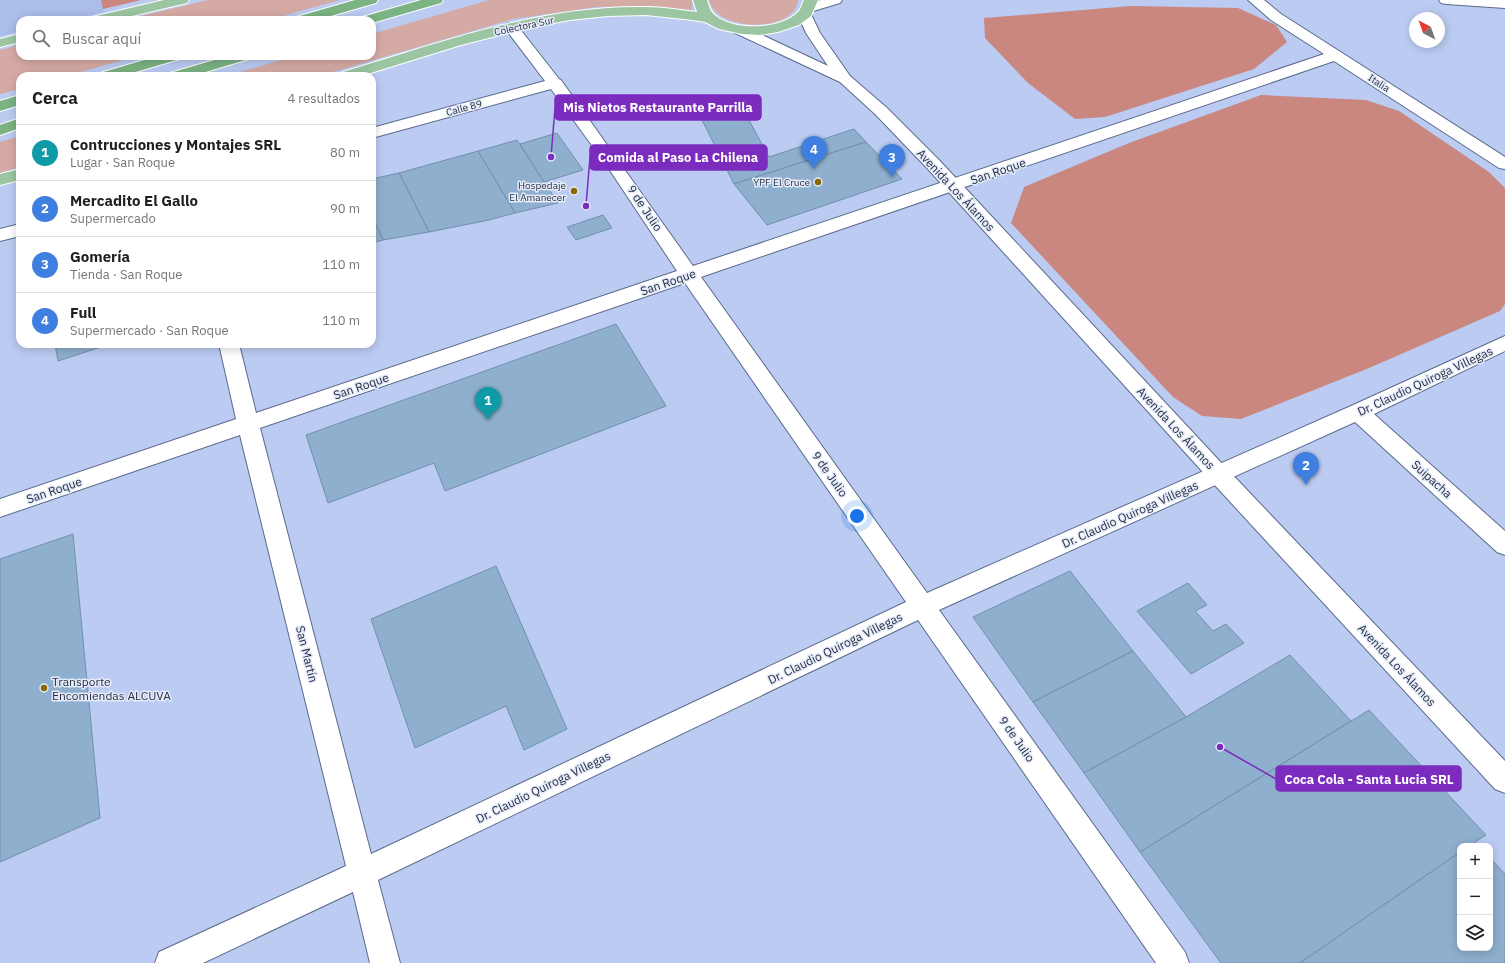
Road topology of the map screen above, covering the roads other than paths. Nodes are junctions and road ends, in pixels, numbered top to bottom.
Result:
1 (182, 0) edge
2 (371, 0) edge
3 (436, 0) edge
4 (700, 0) edge
5 (835, 0) edge
6 (1255, 0) edge
7 (1446, 0) edge
8 (1505, 4) edge
9 (808, 8) edge
10 (114, 16) edge
11 (315, 16) edge
12 (376, 17) edge
13 (709, 18) junction
14 (511, 27) junction
15 (738, 29) junction
16 (16, 39) edge
17 (0, 43) edge
18 (1336, 56) junction
19 (161, 60) edge
20 (230, 60) edge
21 (119, 72) edge
22 (189, 72) edge
23 (359, 72) edge
24 (845, 79) junction
25 (556, 83) junction
26 (16, 101) edge
27 (0, 106) edge
28 (16, 123) edge
29 (0, 128) edge
30 (376, 132) edge
31 (1505, 164) edge
32 (16, 175) edge
33 (0, 180) edge
34 (953, 186) junction
35 (16, 231) edge
36 (0, 235) edge
37 (690, 275) junction
38 (1505, 343) edge
39 (231, 348) edge
40 (1358, 412) junction
41 (248, 424) junction
42 (1219, 475) junction
43 (0, 508) edge
44 (1505, 545) edge
45 (923, 606) junction
46 (1505, 780) edge
47 (362, 873) junction
48 (170, 963) edge
49 (385, 963) edge
50 (1174, 963) edge

1 - 10 main road
2 - 11 highway
3 - 12 highway
4 - 13 main road
5 - 9 street
6 - 18 street, Italia
7 - 8 street
9 - 15 main road, Colectora Sur
9 - 24 street, Avenida Los Álamos
13 - 14 main road, Colectora Sur
13 - 15 main road, Colectora Sur
14 - 23 main road, Colectora Sur
14 - 25 street, 9 de Julio
15 - 24 street, Avenida Los Álamos
16 - 17 main road
18 - 31 street, Italia
18 - 34 street, San Roque
19 - 21 highway
20 - 22 highway
24 - 34 street, Avenida Los Álamos
25 - 30 street, Calle 89
25 - 37 street, 9 de Julio
26 - 27 highway
28 - 29 highway
32 - 33 main road
34 - 37 street, San Roque
34 - 42 street, Avenida Los Álamos
35 - 36 street
37 - 41 street, San Roque
37 - 45 street, 9 de Julio
38 - 40 street, Dr. Claudio Quiroga Villegas
39 - 41 street, San Martín
40 - 42 street, Dr. Claudio Quiroga Villegas
40 - 44 street, Suipacha
41 - 43 street, San Roque
41 - 47 street, San Martín
42 - 45 street, Dr. Claudio Quiroga Villegas
42 - 46 street, Avenida Los Álamos
45 - 47 street, Dr. Claudio Quiroga Villegas
45 - 50 street, 9 de Julio
47 - 48 street, Dr. Claudio Quiroga Villegas
47 - 49 street, San Martín

